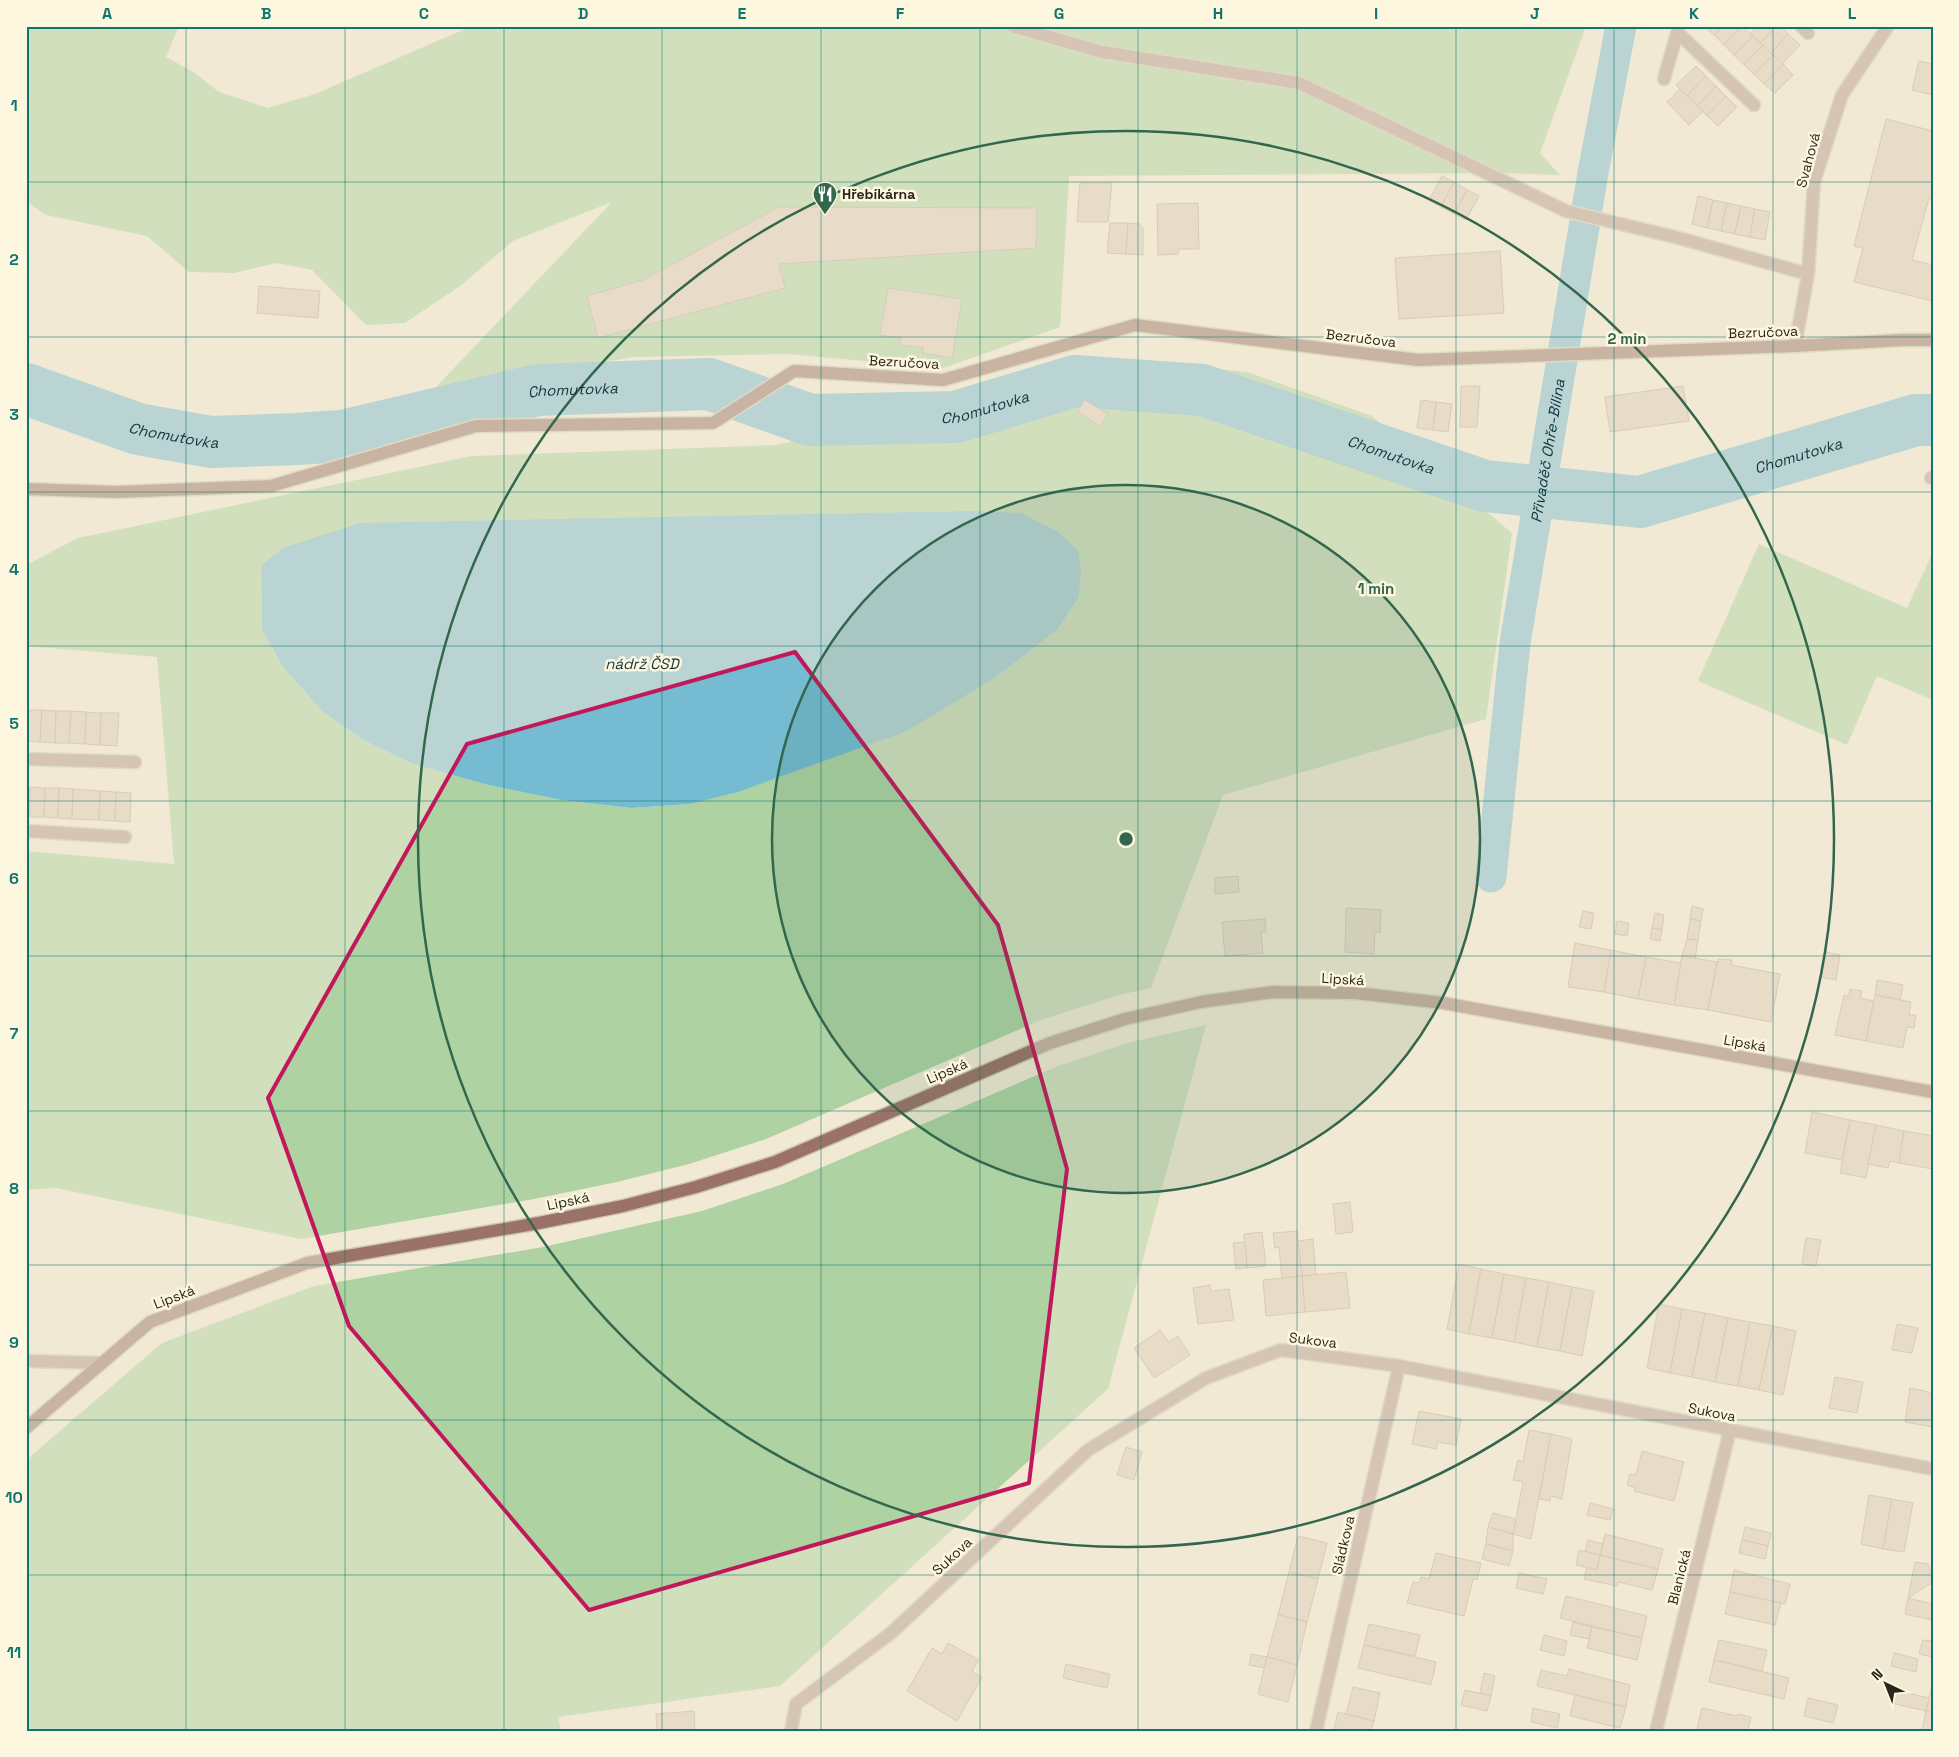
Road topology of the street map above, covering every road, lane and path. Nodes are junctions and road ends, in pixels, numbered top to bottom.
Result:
1 (1012, 26) edge
2 (1888, 26) edge
3 (1678, 30) edge
4 (1664, 79) dead end
5 (1754, 105) dead end
6 (1808, 274) junction
7 (1933, 340) edge
8 (1795, 346) junction
9 (26, 489) edge
10 (26, 759) edge
11 (135, 762) dead end
12 (26, 831) edge
13 (125, 837) dead end
14 (1933, 1092) edge
15 (26, 1361) edge
16 (102, 1363) junction
17 (1399, 1366) junction
18 (26, 1428) edge
19 (1730, 1430) junction
20 (1933, 1468) edge
21 (790, 1731) edge
22 (1316, 1731) edge
23 (1656, 1731) edge

1 - 6 street
2 - 6 street, Svahová
3 - 4 street
3 - 5 street
6 - 8 street, Svahová
7 - 8 street, Bezručova
8 - 9 street, Bezručova
10 - 11 street
12 - 13 street
14 - 16 street, Lipská
15 - 16 street
16 - 18 street, Lipská
17 - 19 street, Sukova
17 - 21 street, Sukova
17 - 22 street, Sládkova
19 - 20 street, Sukova
19 - 23 street, Blanická

